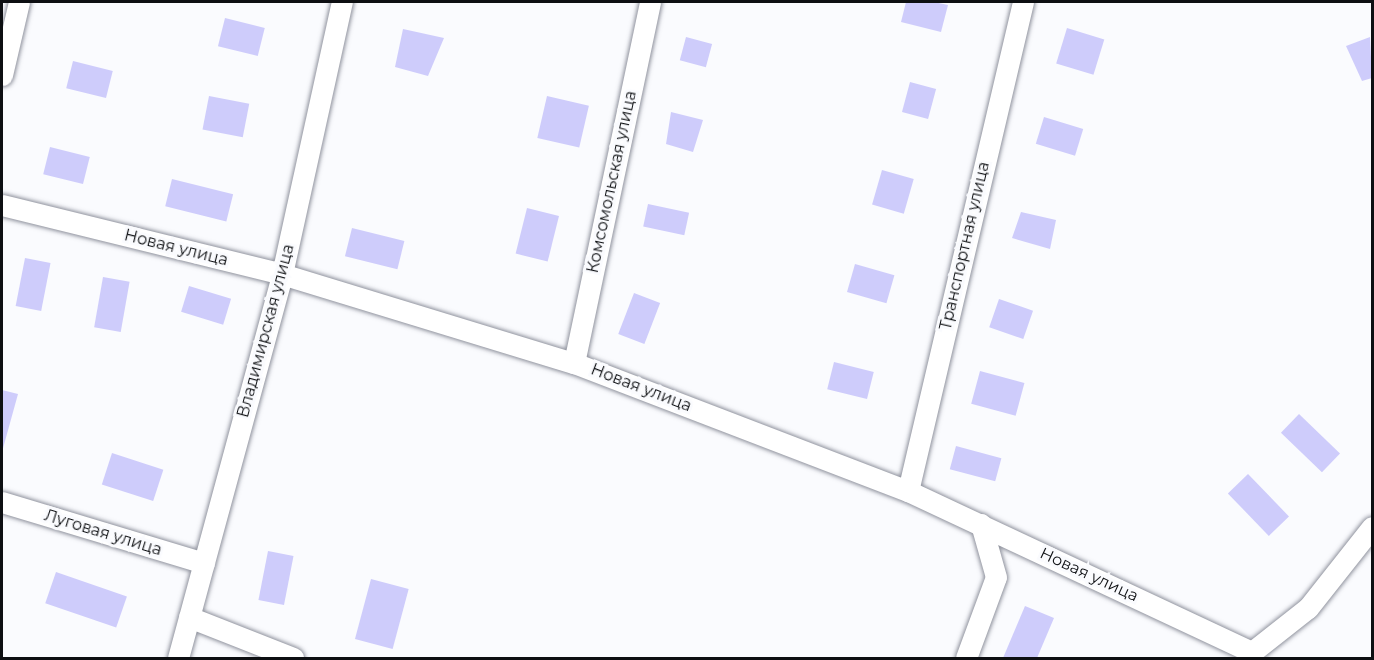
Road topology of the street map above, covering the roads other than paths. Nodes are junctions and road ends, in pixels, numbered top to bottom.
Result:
1 (19, 2) edge
2 (342, 2) edge
3 (650, 2) edge
4 (1023, 2) edge
5 (2, 75) edge
6 (2, 205) edge
7 (282, 274) junction
8 (574, 363) junction
9 (908, 491) junction
10 (2, 502) edge
11 (981, 524) junction
12 (1372, 527) edge
13 (204, 563) junction
14 (189, 617) junction
15 (178, 658) edge
16 (293, 658) edge
17 (966, 658) edge

1 - 5 street
2 - 7 street, Владимирская улица
3 - 8 street, Комсомольская улица
4 - 9 street, Транспортная улица
6 - 7 street, Новая улица
7 - 8 street, Новая улица
7 - 13 street, Владимирская улица
8 - 9 street, Новая улица
9 - 11 street, Новая улица
10 - 13 street, Луговая улица
11 - 12 street, Новая улица
11 - 17 street
13 - 14 street, Владимирская улица
14 - 15 street, Владимирская улица
14 - 16 street

